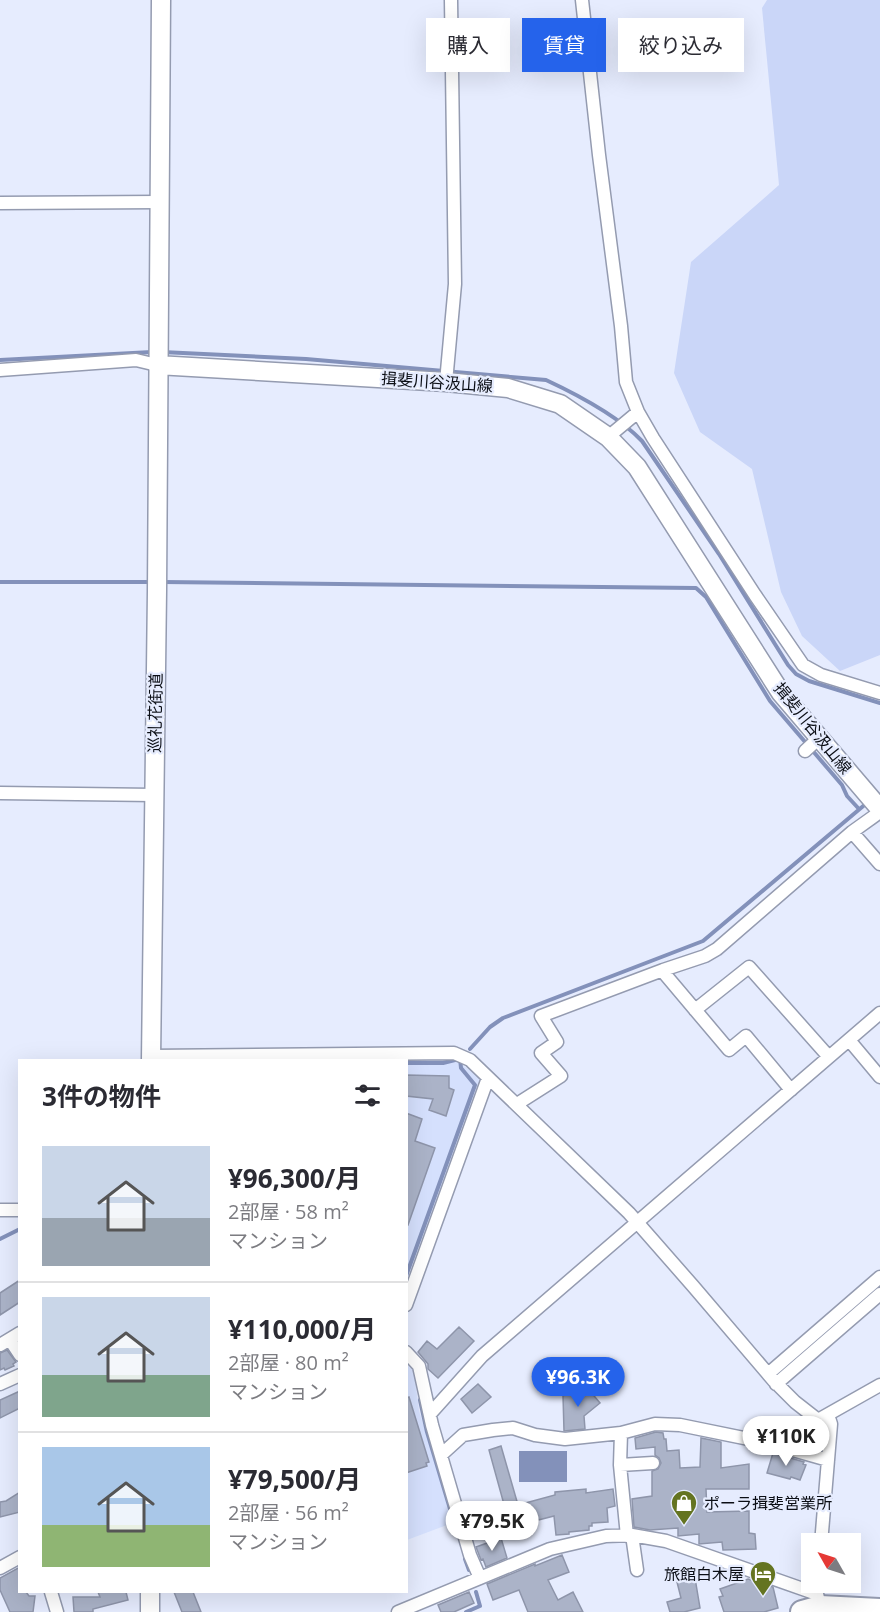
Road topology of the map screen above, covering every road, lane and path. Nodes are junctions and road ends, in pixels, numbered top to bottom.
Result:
1 (160, 0) edge
2 (451, 0) edge
3 (582, 0) edge
4 (159, 202) junction
5 (0, 203) edge
6 (158, 365) junction
7 (0, 370) edge
8 (446, 382) junction
9 (638, 412) junction
10 (608, 437) junction
11 (880, 693) edge
12 (819, 738) junction
13 (805, 751) dead end
14 (0, 793) edge
15 (154, 795) junction
16 (880, 810) edge
17 (852, 832) junction
18 (880, 864) edge
19 (663, 969) junction
20 (695, 1010) junction
21 (880, 1013) edge
22 (849, 1040) junction
23 (151, 1058) edge
24 (828, 1058) junction
25 (880, 1077) edge
26 (488, 1078) junction
27 (791, 1090) junction
28 (517, 1104) junction
29 (0, 1210) edge
30 (18, 1210) edge
31 (637, 1222) junction
32 (880, 1277) edge
33 (880, 1294) edge
34 (408, 1299) edge
35 (10, 1339) edge
36 (18, 1352) edge
37 (408, 1354) edge
38 (18, 1376) edge
39 (772, 1379) junction
40 (0, 1384) edge
41 (880, 1385) edge
42 (430, 1414) junction
43 (823, 1418) junction
44 (621, 1433) junction
45 (783, 1439) dead end
46 (441, 1455) junction
47 (828, 1460) junction
48 (653, 1463) dead end
49 (620, 1465) junction
50 (822, 1533) edge
51 (629, 1535) junction
52 (18, 1558) edge
53 (0, 1569) edge
54 (637, 1570) dead end
55 (480, 1578) junction
56 (51, 1593) edge
57 (150, 1593) edge
58 (815, 1602) edge
59 (880, 1610) edge
60 (57, 1612) edge
61 (150, 1612) edge
62 (400, 1612) edge

1 - 4 main road
2 - 8 street
3 - 9 street
4 - 5 street
4 - 6 main road
6 - 7 street
6 - 8 main road, 揖斐川谷汲山線
6 - 15 main road, 巡礼花街道
8 - 10 main road, 揖斐川谷汲山線
9 - 10 street
9 - 11 street
10 - 12 main road, 揖斐川谷汲山線
12 - 13 street
12 - 16 main road, 揖斐川谷汲山線
14 - 15 street
15 - 23 main road, 巡礼花街道
16 - 17 street
17 - 18 street
17 - 19 street
19 - 20 street
19 - 28 street
20 - 24 street
20 - 27 street
21 - 22 street
22 - 24 street
22 - 25 street
23 - 26 street
24 - 27 street
26 - 28 street
26 - 34 street
27 - 31 street
28 - 31 street
29 - 30 street
31 - 39 street
31 - 42 street
32 - 39 street
33 - 39 street
35 - 36 street
37 - 42 street
38 - 40 street
39 - 43 street
41 - 43 street
42 - 46 street
43 - 45 street
43 - 47 street
44 - 46 street
44 - 47 street
44 - 49 street
46 - 55 street
47 - 50 street
48 - 49 street
49 - 51 street
51 - 54 street
51 - 55 street
51 - 58 street
52 - 53 street
55 - 62 street
56 - 60 street
57 - 61 main road
58 - 59 highway

